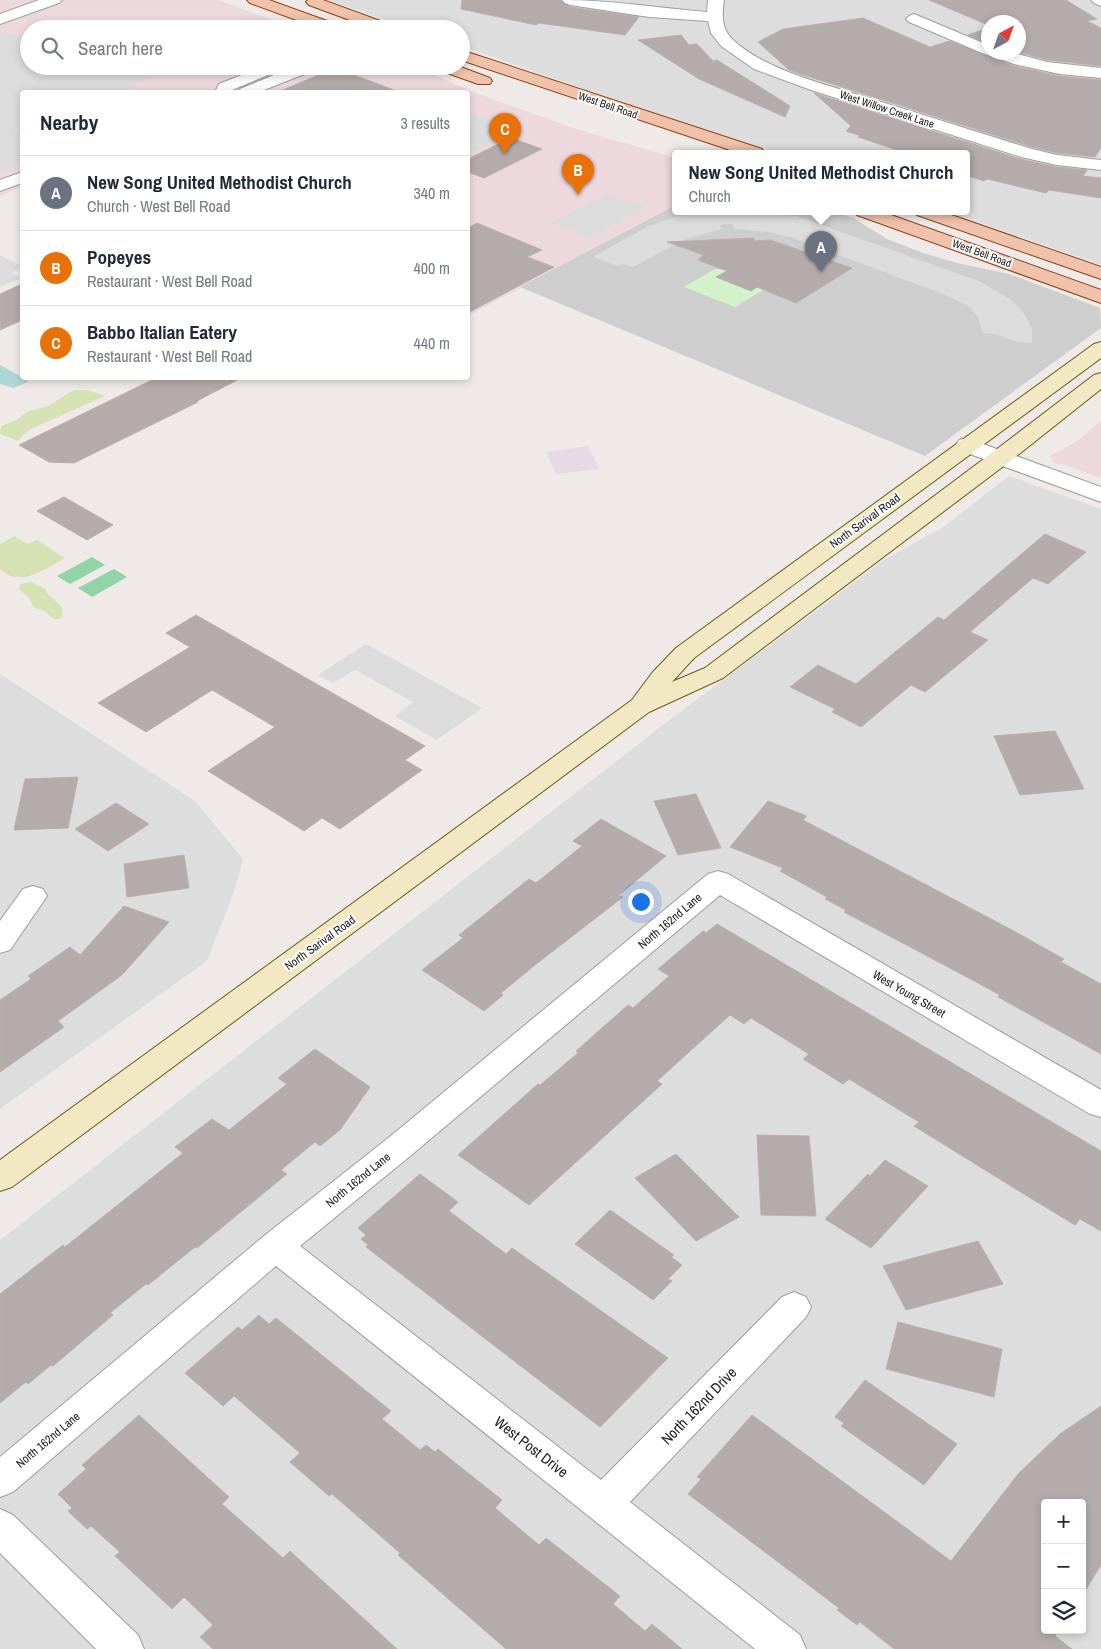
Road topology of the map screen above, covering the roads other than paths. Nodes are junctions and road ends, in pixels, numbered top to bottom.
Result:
1 (54, 0) edge
2 (255, 0) edge
3 (308, 0) edge
4 (570, 0) edge
5 (715, 8) edge
6 (0, 19) edge
7 (914, 19) dead end
8 (311, 20) edge
9 (359, 20) edge
10 (981, 47) edge
11 (470, 57) edge
12 (1020, 60) edge
13 (1101, 73) edge
14 (255, 75) edge
15 (288, 75) edge
16 (467, 75) edge
17 (497, 86) dead end
18 (224, 90) edge
19 (251, 90) edge
20 (747, 150) edge
21 (1101, 166) edge
22 (20, 178) edge
23 (0, 186) edge
24 (874, 215) edge
25 (935, 215) edge
26 (1101, 272) edge
27 (1101, 296) edge
28 (1101, 348) edge
29 (1101, 379) edge
30 (968, 445) junction
31 (1001, 457) junction
32 (1101, 495) edge
33 (640, 706) junction
34 (718, 882) joint
35 (33, 896) dead end
36 (0, 943) edge
37 (1101, 1105) edge
38 (0, 1178) edge
39 (276, 1246) junction
40 (794, 1306) dead end
41 (0, 1480) edge
42 (603, 1504) junction
43 (0, 1527) edge
44 (124, 1649) edge
45 (786, 1649) edge

1 - 6 street
2 - 8 main road
3 - 9 main road
4 - 5 street
5 - 21 street, West Willow Creek Lane
7 - 10 street
11 - 20 main road, West Bell Road
12 - 13 street
14 - 18 street
15 - 19 street
16 - 17 main road
22 - 23 street
24 - 27 main road, West Bell Road
25 - 26 main road, West Bell Road
28 - 30 main road, North Sarival Road
29 - 31 main road, North Sarival Road
30 - 31 street
30 - 33 main road, North Sarival Road
31 - 32 street
31 - 33 main road, North Sarival Road
33 - 38 main road, North Sarival Road
34 - 37 street, West Young Street
34 - 39 street, North 162nd Lane
35 - 36 street
39 - 41 street, North 162nd Lane
39 - 42 street, West Post Drive
40 - 42 street, North 162nd Drive
42 - 45 street, West Post Drive
43 - 44 street

